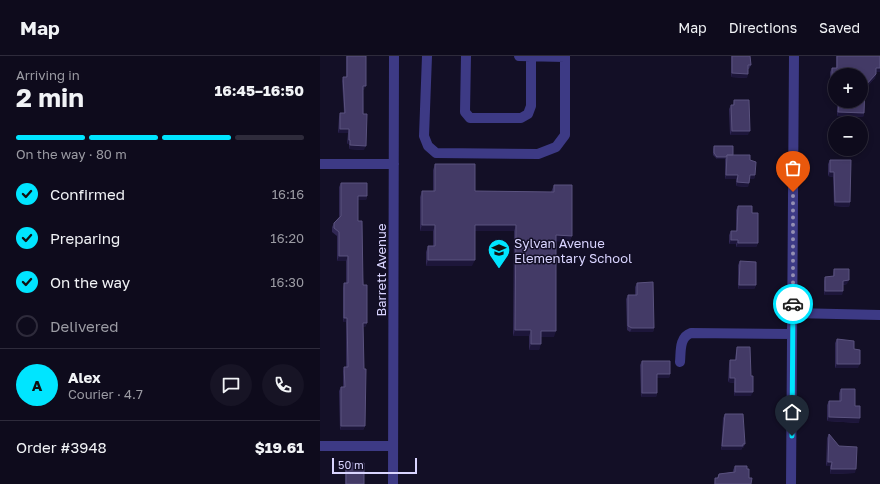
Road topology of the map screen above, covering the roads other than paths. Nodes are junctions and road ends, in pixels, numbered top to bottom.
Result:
1 (394, 56) edge
2 (427, 56) edge
3 (466, 56) edge
4 (519, 56) edge
5 (531, 56) edge
6 (565, 56) edge
7 (794, 56) edge
8 (320, 164) edge
9 (394, 164) junction
10 (793, 312) junction
11 (880, 314) edge
12 (792, 334) junction
13 (680, 362) dead end
14 (320, 446) edge
15 (393, 446) junction
16 (393, 484) edge
17 (792, 484) edge

1 - 9 street, Barrett Avenue
2 - 6 street
3 - 5 street
4 - 5 street
5 - 6 street
7 - 10 street
8 - 9 street
9 - 15 street, Barrett Avenue
10 - 11 street
10 - 12 street
12 - 13 street
12 - 17 street
14 - 15 street
15 - 16 street, Barrett Avenue

